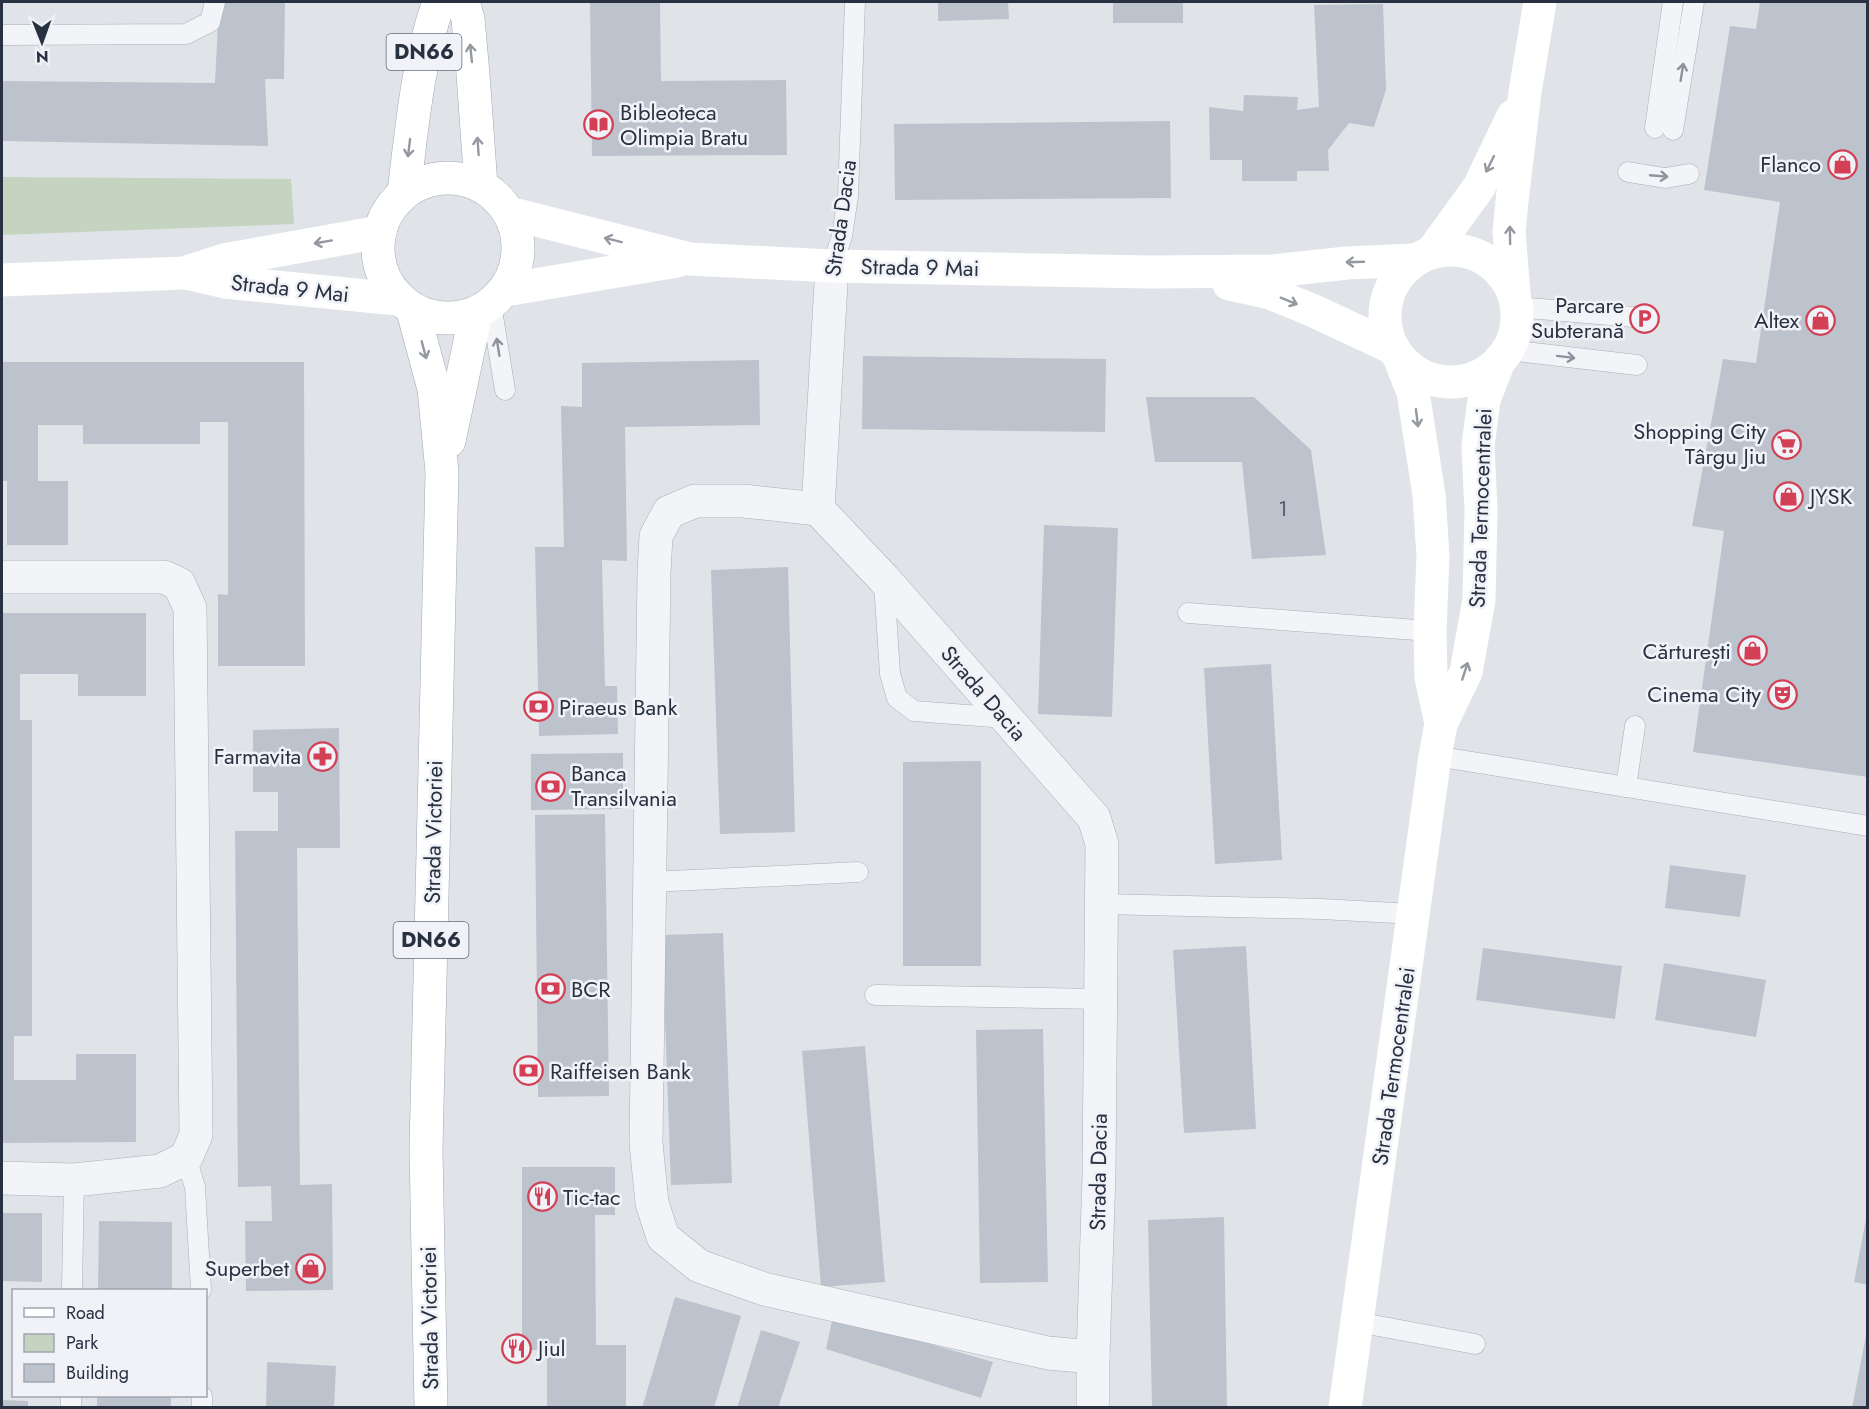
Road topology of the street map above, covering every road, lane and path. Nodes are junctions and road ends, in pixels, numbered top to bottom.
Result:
1 (215, 2) edge
2 (438, 2) edge
3 (464, 2) edge
4 (855, 2) edge
5 (1540, 2) edge
6 (1673, 2) edge
7 (1694, 2) edge
8 (2, 35) edge
9 (1525, 92) junction
10 (1628, 172) dead end
11 (1689, 174) dead end
12 (481, 186) junction
13 (404, 192) junction
14 (509, 213) junction
15 (380, 232) junction
16 (1423, 256) junction
17 (690, 259) junction
18 (832, 266) junction
19 (1150, 272) junction
20 (184, 273) junction
21 (2, 280) edge
22 (1515, 300) junction
23 (491, 302) junction
24 (405, 305) junction
25 (1645, 318) dead end
26 (1397, 355) junction
27 (1504, 355) junction
28 (1637, 365) dead end
29 (505, 390) dead end
30 (442, 472) junction
31 (818, 509) junction
32 (2, 577) edge
33 (884, 579) junction
34 (1188, 613) dead end
35 (1430, 631) junction
36 (1006, 718) junction
37 (1635, 726) dead end
38 (1438, 740) junction
39 (1626, 786) junction
40 (1868, 826) edge
41 (858, 872) dead end
42 (651, 882) junction
43 (1102, 904) junction
44 (1414, 914) junction
45 (874, 995) dead end
46 (1100, 999) junction
47 (186, 1158) junction
48 (2, 1178) edge
49 (74, 1180) junction
50 (72, 1289) edge
51 (201, 1289) edge
52 (1357, 1322) junction
53 (1475, 1344) dead end
54 (1093, 1356) junction
55 (431, 1407) edge
56 (1093, 1407) edge
57 (1345, 1407) edge

1 - 8 lane
2 -> 13 main road, DN66
12 -> 3 main road, DN66
4 - 18 lane, Strada Dacia
5 - 9 main road
6 -> 7 lane
9 -> 16 main road
22 -> 9 main road
10 -> 11 lane
12 - 13 main road, Strada Victoriei
12 - 14 main road, Strada Victoriei
13 - 15 main road, Strada Victoriei
17 -> 14 main road, Strada 9 Mai
14 - 23 main road, Strada Victoriei
15 -> 20 main road, Strada 9 Mai
15 - 24 main road, Strada Victoriei
16 -> 19 main road, Strada 9 Mai
16 - 22 main road
16 - 26 main road
17 - 18 main road, Strada 9 Mai
17 - 23 main road, Strada 9 Mai
18 - 19 main road, Strada 9 Mai
18 - 31 street, Strada Dacia
19 -> 26 main road, Strada 9 Mai
20 - 21 main road, Strada 9 Mai
20 - 24 main road, Strada 9 Mai
22 - 25 lane
22 - 27 main road
23 - 24 main road
29 -> 23 lane
23 - 30 main road, Strada Victoriei / DN66
24 -> 30 main road, Strada Victoriei / DN66
26 - 27 main road
26 -> 35 main road, Strada Termocentralei
27 -> 28 lane
38 -> 27 main road, Strada Termocentralei
30 - 55 main road, Strada Victoriei / DN66
31 - 33 street, Strada Dacia
31 - 42 street
32 - 47 street
33 - 36 street, Strada Dacia
33 - 36 lane
34 - 35 lane
35 - 38 main road, Strada Termocentralei
36 - 43 street, Strada Dacia
37 - 39 lane
38 - 39 lane
38 - 44 main road, Strada Termocentralei
39 - 40 lane
41 - 42 lane
42 - 54 street
43 - 44 lane
43 - 46 street, Strada Dacia
44 - 52 main road, Strada Termocentralei
45 - 46 lane
46 - 54 street, Strada Dacia
47 - 49 street
47 - 51 lane
48 - 49 street
49 - 50 lane
52 - 53 lane
52 - 57 main road, Strada Termocentralei
54 - 56 street, Strada Dacia

